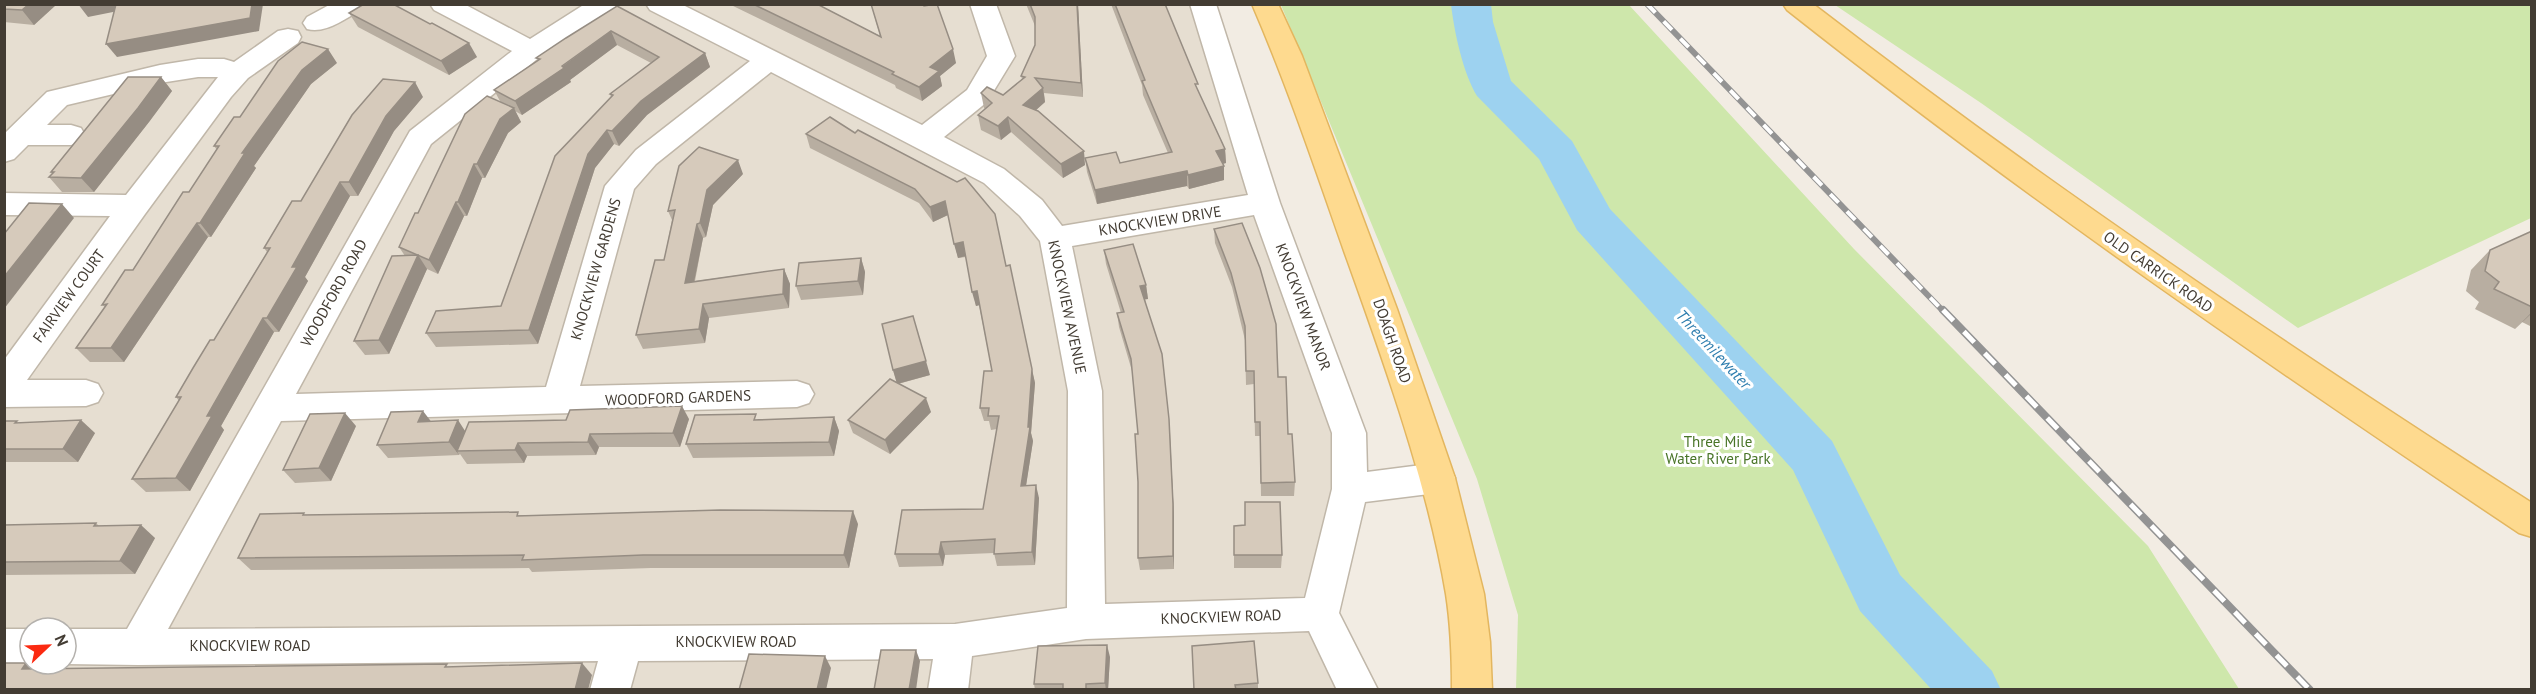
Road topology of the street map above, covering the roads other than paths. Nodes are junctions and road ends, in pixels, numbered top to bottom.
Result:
1 (352, 4) edge
2 (443, 4) edge
3 (604, 4) edge
4 (659, 4) edge
5 (983, 4) edge
6 (1203, 4) edge
7 (1265, 4) edge
8 (1796, 4) edge
9 (316, 23) dead end
10 (288, 37) dead end
11 (531, 50) junction
12 (768, 60) junction
13 (238, 72) junction
14 (71, 135) dead end
15 (924, 138) junction
16 (13, 144) edge
17 (1265, 203) junction
18 (9, 205) edge
19 (134, 206) junction
20 (1055, 238) junction
21 (4, 386) edge
22 (86, 393) dead end
23 (4, 394) edge
24 (797, 394) dead end
25 (559, 401) junction
26 (270, 408) junction
27 (1437, 478) junction
28 (1350, 489) junction
29 (2532, 522) edge
30 (1320, 614) junction
31 (1086, 622) junction
32 (955, 641) junction
33 (622, 643) junction
34 (78, 647) edge
35 (138, 647) junction
36 (610, 690) edge
37 (948, 690) edge
38 (1358, 690) edge
39 (1472, 690) edge

1 - 9 street
2 - 11 street
3 - 11 street, WOODFORD ROAD
4 - 12 street, KNOCKVIEW AVENUE
5 - 15 street
6 - 17 street, KNOCKVIEW MANOR
7 - 27 main road, DOAGH ROAD
8 - 29 main road, OLD CARRICK ROAD
10 - 13 street, FAIRVIEW COURT
11 - 26 street, WOODFORD ROAD
12 - 15 street, KNOCKVIEW AVENUE
12 - 25 street, KNOCKVIEW GARDENS
13 - 16 street
13 - 19 street, FAIRVIEW COURT
14 - 16 street
15 - 20 street, KNOCKVIEW AVENUE
17 - 20 street, KNOCKVIEW DRIVE
17 - 28 street, KNOCKVIEW MANOR
18 - 19 street
19 - 21 street, FAIRVIEW COURT
20 - 31 street, KNOCKVIEW AVENUE
22 - 23 street
24 - 25 street, WOODFORD GARDENS
25 - 26 street, WOODFORD GARDENS
26 - 35 street, WOODFORD ROAD
27 - 28 street
27 - 39 main road, DOAGH ROAD
28 - 30 street, KNOCKVIEW MANOR
30 - 31 street, KNOCKVIEW ROAD
30 - 38 street
31 - 32 street, KNOCKVIEW ROAD
32 - 33 street, KNOCKVIEW ROAD
32 - 37 street
33 - 35 street, KNOCKVIEW ROAD
33 - 36 street
34 - 35 street, KNOCKVIEW ROAD

